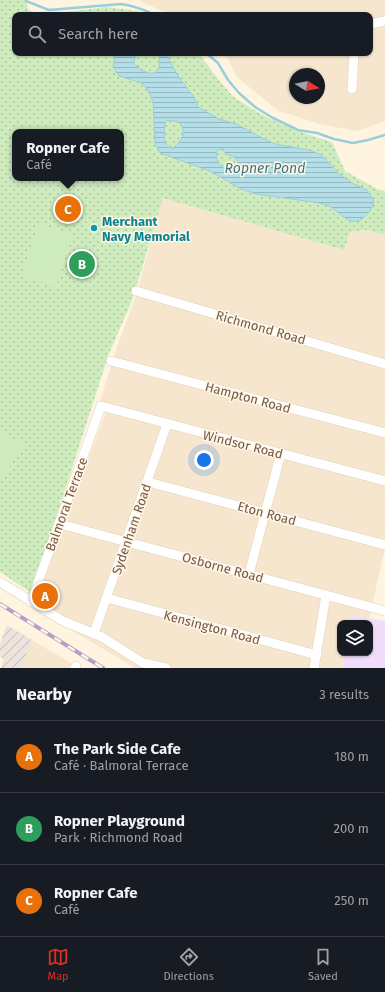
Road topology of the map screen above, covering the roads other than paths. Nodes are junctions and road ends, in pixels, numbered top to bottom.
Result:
1 (385, 21) edge
2 (373, 23) edge
3 (354, 56) edge
4 (352, 89) dead end
5 (136, 291) dead end
6 (111, 361) dead end
7 (385, 364) edge
8 (101, 406) joint
9 (167, 424) junction
10 (385, 433) edge
11 (281, 453) junction
12 (385, 481) edge
13 (148, 482) junction
14 (266, 512) junction
15 (60, 524) junction
16 (126, 541) junction
17 (385, 545) edge
18 (249, 574) junction
19 (0, 582) edge
20 (326, 596) junction
21 (107, 598) junction
22 (31, 602) junction
23 (385, 611) edge
24 (94, 633) junction
25 (317, 655) junction
26 (166, 668) edge
27 (314, 668) edge

1 - 2 street
3 - 4 street
5 - 7 street, Richmond Road
6 - 10 street, Hampton Road
8 - 9 street, Windsor Road
8 - 15 street, Balmoral Terrace
9 - 11 street, Windsor Road
9 - 13 street, Sydenham Road
11 - 12 street, Windsor Road
11 - 14 street
13 - 14 street, Eton Road
13 - 16 street, Sydenham Road
14 - 17 street, Eton Road
14 - 18 street
15 - 16 street, Osborne Road
15 - 22 street, Balmoral Terrace
16 - 18 street, Osborne Road
16 - 21 street, Sydenham Road
18 - 20 street, Osborne Road
19 - 22 street
20 - 23 street, Osborne Road
20 - 25 street
21 - 24 street, Sydenham Road
21 - 25 street, Kensington Road
22 - 24 street
24 - 26 street
25 - 27 street

